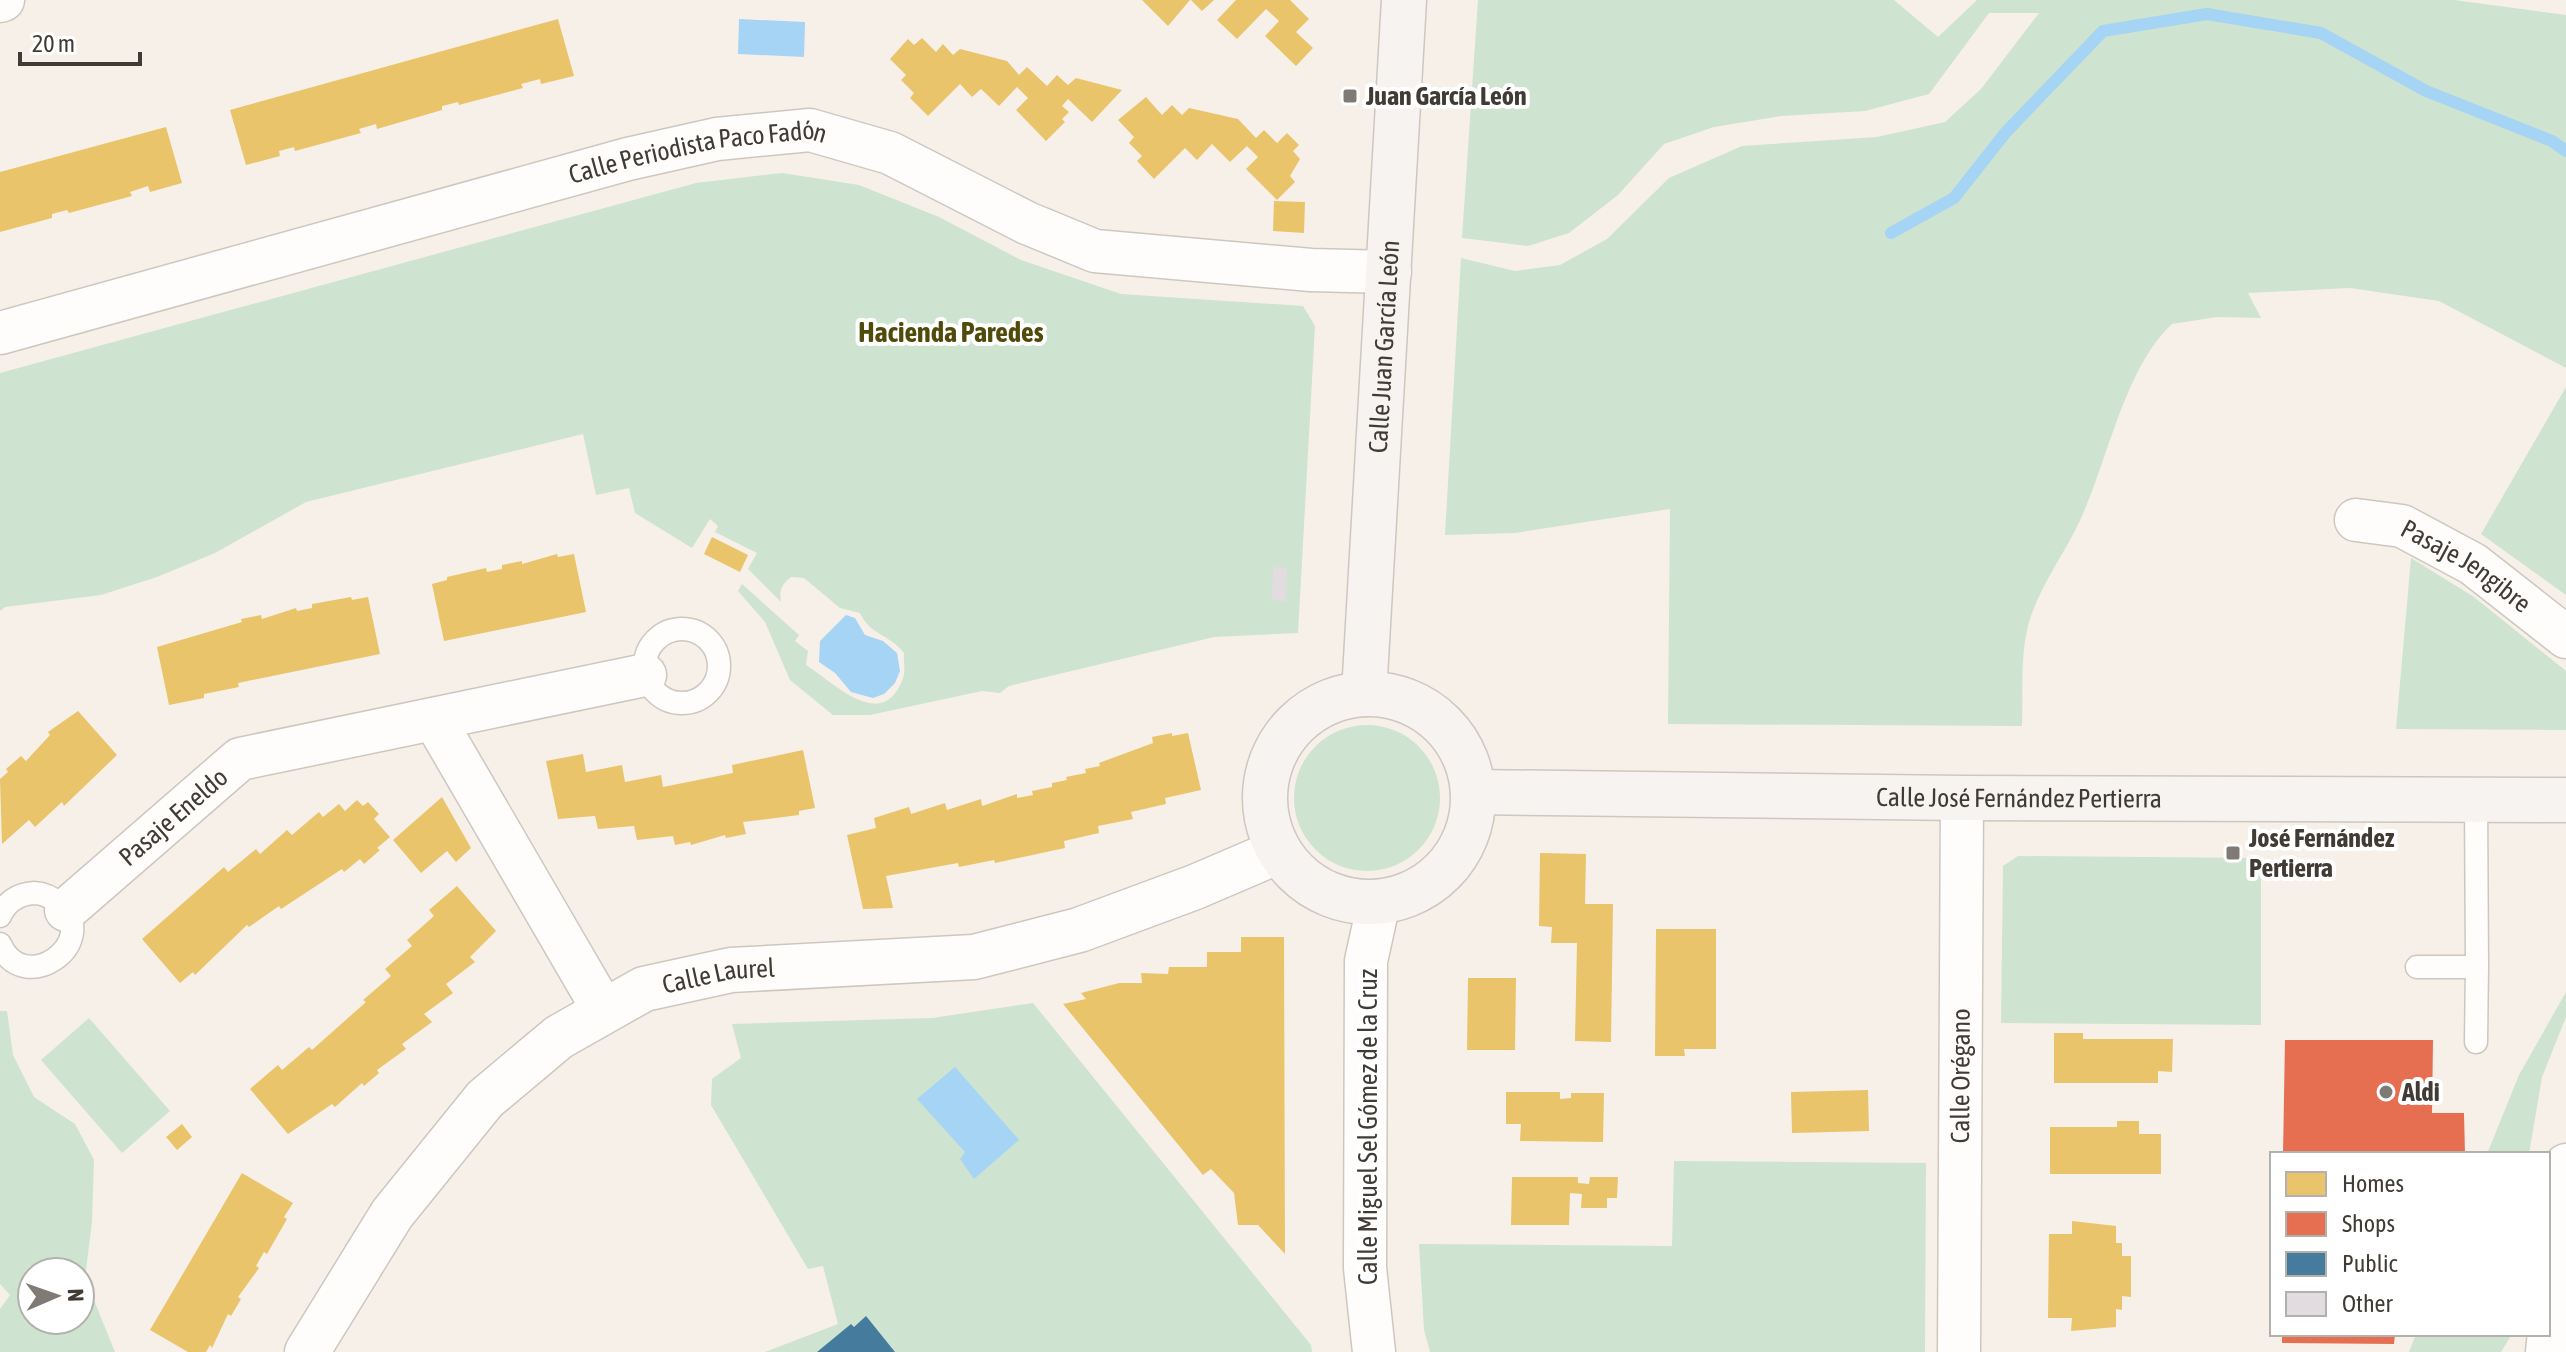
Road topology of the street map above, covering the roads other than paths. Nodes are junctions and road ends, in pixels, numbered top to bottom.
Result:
1 (1404, 0) edge
2 (1390, 272) junction
3 (0, 333) edge
4 (2356, 520) dead end
5 (2566, 637) edge
6 (645, 675) dead end
7 (1364, 694) junction
8 (434, 719) junction
9 (1473, 792) junction
10 (1962, 798) junction
11 (2476, 799) junction
12 (2566, 800) edge
13 (1279, 851) junction
14 (1379, 902) junction
15 (66, 910) junction
16 (0, 916) edge
17 (0, 944) edge
18 (2417, 967) dead end
19 (2477, 967) junction
20 (604, 1011) junction
21 (2476, 1042) dead end
22 (2566, 1165) edge
23 (2550, 1322) edge
24 (307, 1352) edge
25 (1374, 1352) edge
26 (1959, 1352) edge

1 - 2 main road, Calle Juan García León
2 - 3 street, Calle Periodista Paco Fadón
2 - 7 main road, Calle Juan García León
4 - 5 street, Pasaje Jengibre
6 - 8 street, Pasaje Eneldo
7 - 9 main road
7 - 13 main road
8 - 15 street, Pasaje Eneldo
8 - 20 street
9 - 10 main road, Calle José Fernández Pertierra
9 - 14 main road
10 - 11 main road, Calle José Fernández Pertierra
10 - 26 street, Calle Orégano
11 - 12 main road, Calle José Fernández Pertierra
11 - 19 lane
13 - 14 main road
13 - 20 street, Calle Laurel
14 - 25 street, Calle Miguel Sel Gómez de la Cruz
15 - 16 lane
15 - 17 lane
18 - 19 lane
19 - 21 lane
20 - 24 street, Calle Laurel
22 - 23 street

